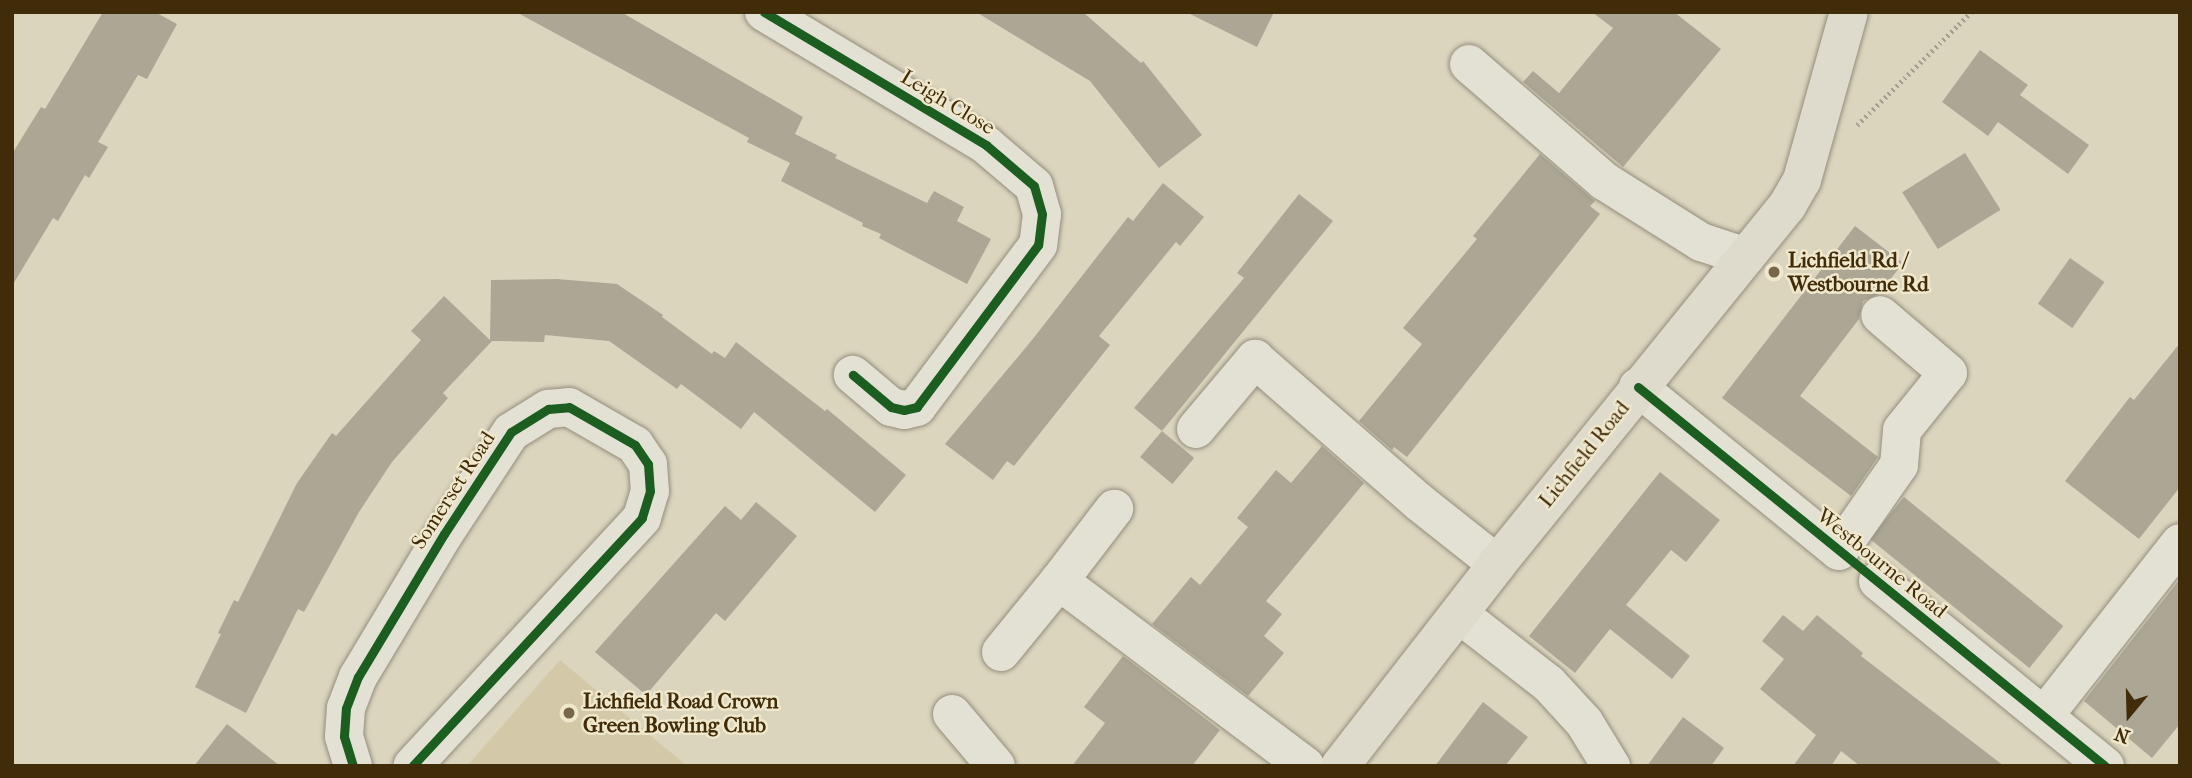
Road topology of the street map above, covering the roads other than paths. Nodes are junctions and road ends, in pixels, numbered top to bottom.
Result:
1 (764, 12) edge
2 (1849, 13) edge
3 (1469, 64) dead end
4 (1745, 257) junction
5 (1880, 315) dead end
6 (853, 374) dead end
7 (1638, 387) junction
8 (1196, 429) dead end
9 (1114, 509) dead end
10 (2180, 543) edge
11 (1497, 564) junction
12 (1059, 581) junction
13 (1878, 581) dead end
14 (1458, 614) junction
15 (1001, 652) dead end
16 (952, 715) dead end
17 (2044, 716) junction
18 (353, 766) edge
19 (412, 766) edge
20 (996, 766) edge
21 (1306, 766) edge
22 (1340, 766) edge
23 (1611, 766) edge
24 (2105, 766) edge

1 - 6 street, Leigh Close
2 - 4 highway, Lichfield Road
3 - 4 street
4 - 7 highway, Lichfield Road
5 - 7 street, Westbourne Road
7 - 11 highway, Lichfield Road
8 - 11 street
9 - 12 street
10 - 17 street
11 - 14 highway, Lichfield Road
12 - 15 street
12 - 21 street
13 - 17 street, Westbourne Road
14 - 22 highway, Lichfield Road
14 - 23 street
16 - 20 street
17 - 24 street, Westbourne Road
18 - 19 street, Somerset Road

